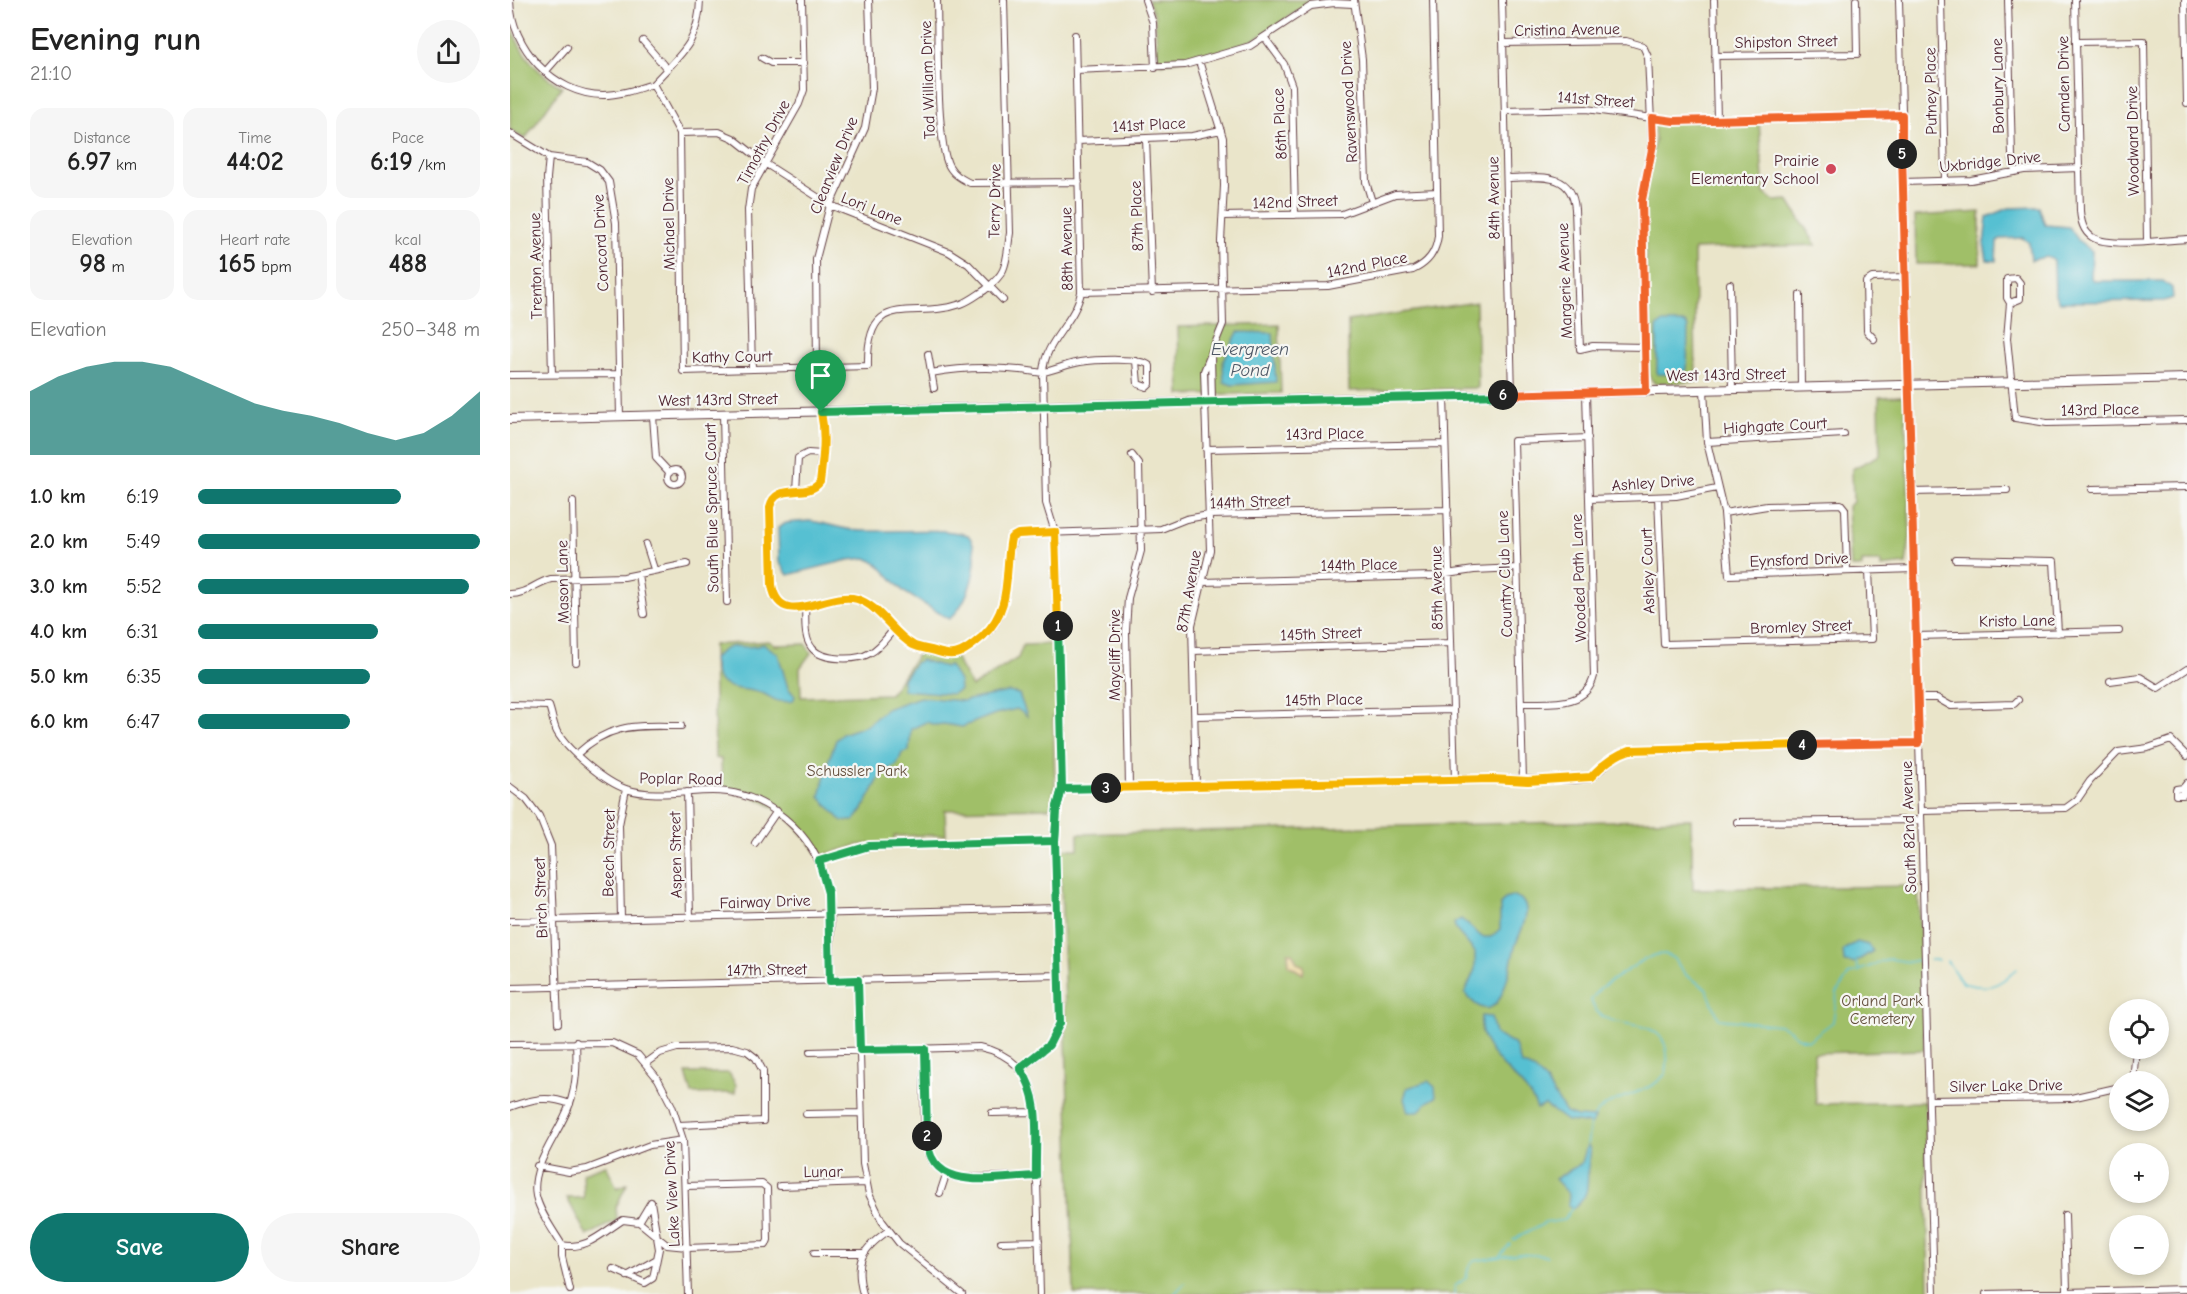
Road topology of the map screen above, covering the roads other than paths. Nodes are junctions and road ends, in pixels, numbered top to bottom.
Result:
1 (510, 0) edge
2 (700, 0) edge
3 (802, 0) edge
4 (869, 0) edge
5 (937, 0) edge
6 (1004, 0) edge
7 (1145, 0) edge
8 (1433, 0) edge
9 (1502, 0) edge
10 (1714, 0) edge
11 (1856, 0) edge
12 (1899, 0) edge
13 (1941, 0) edge
14 (2008, 0) edge
15 (2075, 0) edge
16 (2185, 0) edge
17 (1353, 2) edge
18 (1076, 35) dead end
19 (1265, 38) junction
20 (643, 41) dead end
21 (2076, 42) junction
22 (1503, 43) junction
23 (567, 47) dead end
24 (1715, 56) junction
25 (762, 58) dead end
26 (1199, 61) junction
27 (804, 63) junction
28 (1155, 68) junction
29 (667, 69) junction
30 (1076, 70) junction
31 (545, 72) junction
32 (653, 84) junction
33 (2187, 103) edge
34 (1505, 111) junction
35 (1902, 115) junction
36 (1652, 118) junction
37 (1717, 119) junction
38 (1221, 130) junction
39 (510, 133) edge
40 (680, 133) junction
41 (1146, 140) junction
42 (1078, 141) junction
43 (549, 157) junction
44 (766, 164) junction
45 (2079, 168) junction
46 (2015, 172) junction
47 (1506, 178) junction
48 (1945, 181) junction
49 (1079, 182) junction
50 (1903, 182) junction
51 (1009, 184) junction
52 (1437, 192) junction
53 (1371, 202) junction
54 (830, 205) junction
55 (1295, 215) junction
56 (1223, 216) junction
57 (2187, 239) edge
58 (2147, 241) junction
59 (1906, 277) junction
60 (1730, 284) dead end
61 (990, 286) junction
62 (1223, 289) junction
63 (1082, 292) junction
64 (1152, 292) junction
65 (1800, 295) dead end
66 (1003, 300) dead end
67 (2010, 303) junction
68 (1874, 339) dead end
69 (1645, 347) junction
70 (928, 354) dead end
71 (1136, 361) dead end
72 (818, 368) junction
73 (752, 369) junction
74 (683, 371) joint
75 (931, 373) junction
76 (1043, 373) junction
77 (552, 374) junction
78 (617, 374) junction
79 (510, 375) edge
80 (2187, 378) edge
81 (2012, 382) junction
82 (1909, 385) junction
83 (1801, 387) junction
84 (934, 388) dead end
85 (1732, 389) junction
86 (1704, 390) junction
87 (1646, 391) junction
88 (1586, 393) junction
89 (1512, 395) junction
90 (1444, 396) junction
91 (1208, 402) junction
92 (1044, 406) junction
93 (821, 412) junction
94 (723, 414) junction
95 (653, 416) junction
96 (620, 417) junction
97 (510, 420) edge
98 (2187, 420) edge
99 (1844, 434) dead end
100 (1588, 438) junction
101 (1707, 442) junction
102 (1445, 444) junction
103 (1206, 449) junction
104 (822, 454) junction
105 (1132, 456) dead end
106 (669, 472) dead end
107 (2187, 487) edge
108 (1717, 488) junction
109 (2092, 489) dead end
110 (2007, 490) dead end
111 (796, 491) junction
112 (1912, 492) junction
113 (1658, 497) junction
114 (1590, 499) junction
115 (573, 502) dead end
116 (1448, 510) junction
117 (1724, 513) junction
118 (1209, 515) junction
119 (1141, 531) junction
120 (1055, 532) junction
121 (645, 544) dead end
122 (1955, 559) dead end
123 (687, 564) dead end
124 (1517, 568) junction
125 (654, 569) junction
126 (1914, 569) junction
127 (1869, 570) junction
128 (1847, 572) junction
129 (1450, 573) junction
130 (638, 574) junction
131 (575, 579) junction
132 (1202, 582) junction
133 (510, 594) edge
134 (727, 602) dead end
135 (805, 606) junction
136 (644, 614) dead end
137 (894, 630) junction
138 (2119, 631) dead end
139 (2058, 633) junction
140 (1916, 636) junction
141 (1451, 643) junction
142 (1664, 644) joint
143 (1193, 651) junction
144 (576, 662) dead end
145 (2187, 669) edge
146 (2110, 681) dead end
147 (1918, 698) junction
148 (2018, 700) dead end
149 (1521, 703) junction
150 (510, 705) edge
151 (1453, 710) junction
152 (1195, 716) junction
153 (681, 726) dead end
154 (1919, 743) junction
155 (577, 754) junction
156 (2187, 756) edge
157 (1455, 780) junction
158 (1523, 781) junction
159 (1196, 786) junction
160 (510, 787) edge
161 (1129, 787) junction
162 (626, 789) junction
163 (1062, 789) junction
164 (687, 792) junction
165 (777, 812) junction
166 (1921, 812) junction
167 (1921, 820) junction
168 (1737, 822) dead end
169 (1055, 841) junction
170 (755, 843) dead end
171 (819, 861) junction
172 (1058, 908) junction
173 (829, 913) junction
174 (690, 917) junction
175 (621, 918) junction
176 (554, 920) junction
177 (510, 921) edge
178 (1060, 975) junction
179 (858, 980) junction
180 (830, 981) junction
181 (556, 987) junction
182 (510, 988) edge
183 (558, 1023) dead end
184 (576, 1042) junction
185 (510, 1044) edge
186 (925, 1049) junction
187 (860, 1050) junction
188 (810, 1052) dead end
189 (646, 1064) junction
190 (1020, 1068) junction
191 (2109, 1089) edge
192 (1929, 1100) junction
193 (570, 1104) junction
194 (510, 1107) edge
195 (1035, 1112) junction
196 (861, 1113) junction
197 (992, 1113) dead end
198 (806, 1114) dead end
199 (679, 1125) junction
200 (683, 1140) junction
201 (537, 1166) junction
202 (946, 1175) junction
203 (1036, 1176) junction
204 (866, 1183) junction
205 (686, 1186) junction
206 (780, 1186) dead end
207 (939, 1194) dead end
208 (2065, 1215) dead end
209 (639, 1222) junction
210 (888, 1230) junction
211 (658, 1240) junction
212 (1039, 1241) junction
213 (1001, 1242) dead end
214 (562, 1245) junction
215 (687, 1248) junction
216 (814, 1252) dead end
217 (863, 1253) junction
218 (655, 1260) junction
219 (613, 1269) dead end
220 (627, 1276) junction
221 (2187, 1289) edge
222 (570, 1290) dead end
223 (2067, 1290) junction
224 (2124, 1292) edge
225 (2030, 1293) edge
226 (688, 1294) edge
227 (863, 1294) edge
228 (962, 1294) edge
229 (1040, 1294) edge
230 (1934, 1294) edge
231 (1986, 1294) edge

1 - 31 street
2 - 29 street
3 - 27 street, Timothy Drive
4 - 54 street, Clearview Drive
5 - 51 street, Tod William Drive
6 - 51 street, Terry Drive
7 - 28 street
8 - 52 street, 142nd Place
9 - 22 street, 84th Avenue
10 - 24 street
11 - 24 street, Shipston Street
12 - 35 street, South 82nd Avenue
13 - 48 street, Putney Place
14 - 46 street, Bonbury Lane
15 - 21 street, Camden Drive
16 - 33 street
17 - 19 street
17 - 53 street, Ravenswood Drive
18 - 30 street, 88th Avenue
19 - 26 street
19 - 55 street, 86th Place
20 - 29 street
21 - 45 street, Camden Drive
21 - 58 street, Woodward Drive
22 - 34 street, 84th Avenue
22 - 36 street, Cristina Avenue
23 - 31 street
24 - 37 street
25 - 27 street
26 - 28 street
26 - 38 street
27 - 44 street, Timothy Drive
28 - 30 street
29 - 32 street
30 - 42 street, 88th Avenue
31 - 32 street
32 - 40 street, Michael Drive
34 - 36 street, 141st Street
34 - 47 street, 84th Avenue
35 - 37 street, 141st Street
35 - 50 street, South 82nd Avenue
36 - 37 street, 141st Street
36 - 69 street, Cristina Avenue
38 - 41 street, 141st Place
38 - 56 street
39 - 43 street, Concord Drive
40 - 44 street, Lori Lane
40 - 74 street, Michael Drive
41 - 42 street, 141st Place
41 - 64 street, 87th Place
42 - 49 street, 88th Avenue
43 - 77 street, Trenton Avenue
43 - 78 street, Concord Drive
44 - 54 street, Lori Lane
44 - 73 street, Timothy Drive
45 - 46 street, Uxbridge Drive
45 - 58 street, Camden Drive
46 - 48 street, Uxbridge Drive
47 - 69 street, Margerie Avenue
47 - 89 street, 84th Avenue
48 - 50 street, Uxbridge Drive
49 - 51 street, Tod William Drive
49 - 63 street, 88th Avenue
50 - 59 street, South 82nd Avenue
51 - 61 street, Terry Drive
52 - 53 street, 142nd Street
52 - 62 street, 142nd Place
53 - 55 street, 142nd Street
54 - 61 street, Lori Lane
54 - 72 street, Clearview Drive
55 - 56 street, 142nd Street
56 - 62 street
57 - 58 street
59 - 68 street
59 - 82 street, South 82nd Avenue
60 - 85 street
61 - 66 street, Lori Lane
61 - 72 street, Terry Drive
62 - 64 street, 142nd Place
62 - 91 street, 87th Avenue
63 - 64 street, 142nd Place
63 - 76 street, 88th Avenue
65 - 83 street
67 - 67 street
67 - 81 street
69 - 87 street, Cristina Avenue
70 - 75 street
71 - 76 street
72 - 73 street, Kathy Court
72 - 93 street, Clearview Drive
73 - 74 street, Kathy Court
75 - 76 street
75 - 84 street
76 - 92 street, 88th Avenue
77 - 78 street
77 - 79 street
78 - 96 street, Concord Drive
80 - 81 main road, West 143rd Street
81 - 82 main road, West 143rd Street
81 - 98 street, 143rd Place
82 - 83 main road, West 143rd Street
82 - 112 street, South 82nd Avenue
83 - 85 main road, West 143rd Street
85 - 86 main road, West 143rd Street
86 - 87 main road, West 143rd Street
86 - 101 street, Eynsford Drive
87 - 88 main road, West 143rd Street
88 - 89 main road, West 143rd Street
88 - 100 street, Wooded Path Lane
89 - 90 main road, West 143rd Street
90 - 91 main road, West 143rd Street
90 - 102 street, 85th Avenue
91 - 92 main road, West 143rd Street
91 - 103 street, 87th Avenue
92 - 93 main road, West 143rd Street
92 - 120 street, 88th Avenue
93 - 94 main road, West 143rd Street
93 - 104 street, Clearview Drive
94 - 95 main road, West 143rd Street
94 - 134 street, South Blue Spruce Court
95 - 96 main road, West 143rd Street
95 - 106 street
96 - 97 main road, West 143rd Street
99 - 101 street, Highgate Court
100 - 114 street, Wooded Path Lane
100 - 124 street, Country Club Lane
101 - 108 street, Eynsford Drive
102 - 103 street, 143rd Place
102 - 116 street, 85th Avenue
103 - 118 street, 87th Avenue
104 - 111 street, Clearview Drive
104 - 111 street
105 - 119 street, Maycliff Drive
107 - 109 street
108 - 113 street, Ashley Drive
108 - 117 street, Eynsford Drive
110 - 112 street
111 - 135 street, Clearview Drive
112 - 126 street, South 82nd Avenue
113 - 114 street, Ashley Drive
113 - 142 street, Ashley Court
114 - 149 street, Wooded Path Lane
115 - 131 street, Mason Lane
116 - 118 street, 144th Street
116 - 129 street, 85th Avenue
117 - 128 street, Eynsford Drive
117 - 128 street
118 - 119 street, 144th Street
118 - 132 street, 87th Avenue
119 - 120 street, 144th Street
119 - 161 street, Maycliff Drive
120 - 137 street, Clearview Drive
120 - 163 street, 88th Avenue
121 - 125 street
122 - 139 street
123 - 125 street
124 - 129 street, 144th Place
124 - 149 street, Country Club Lane
125 - 130 street
126 - 127 street, Eynsford Drive
126 - 140 street, South 82nd Avenue
127 - 128 street, Eynsford Drive
127 - 142 street, Bromley Street
129 - 132 street, 144th Place
129 - 141 street, 85th Avenue
130 - 131 street
130 - 136 street
131 - 133 street
131 - 144 street, Mason Lane
132 - 143 street, 87th Avenue
135 - 137 street, Clearview Drive
135 - 137 street
138 - 139 street, Kristo Lane
139 - 140 street, Kristo Lane
140 - 147 street, South 82nd Avenue
141 - 143 street, 145th Street
141 - 151 street, 85th Avenue
143 - 152 street, 87th Avenue
145 - 146 street
147 - 148 street
147 - 154 street, South 82nd Avenue
149 - 158 street, Country Club Lane
150 - 155 street, Poplar Road
151 - 152 street, 145th Place
151 - 157 street, 85th Avenue
152 - 159 street, 87th Avenue
153 - 155 street
154 - 158 street
154 - 166 street, South 82nd Avenue
155 - 162 street, Poplar Road
156 - 166 street
157 - 158 street
157 - 159 street
159 - 161 street
160 - 176 street, Birch Street
161 - 163 street
162 - 164 street, Poplar Road
162 - 175 street, Beech Street
163 - 169 street, 88th Avenue
164 - 165 street, Poplar Road
164 - 174 street, Aspen Street
165 - 170 street
165 - 171 street, Poplar Road
166 - 167 street, South 82nd Avenue
167 - 168 street
167 - 192 street, South 82nd Avenue
169 - 171 street
169 - 172 street, 88th Avenue
171 - 173 street, Poplar Road
172 - 173 street, Fairway Drive
172 - 178 street, 88th Avenue
173 - 174 street, Fairway Drive
173 - 180 street, Poplar Road
174 - 175 street, Fairway Drive
175 - 176 street, Fairway Drive
176 - 177 street, Fairway Drive
176 - 181 street, Birch Street
178 - 179 street, 147th Street
178 - 190 street, 88th Avenue
179 - 180 street, 147th Street
179 - 187 street
180 - 181 street, 147th Street
181 - 182 street, 147th Street
181 - 183 street, Birch Street
184 - 185 street, Lake View Drive
184 - 189 street, Lake View Drive
184 - 193 street
186 - 187 street
186 - 190 street
186 - 202 street
187 - 188 street
187 - 196 street
189 - 199 street, Lake View Drive
189 - 199 street
190 - 195 street
191 - 192 street, Silver Lake Drive
192 - 230 street, South 82nd Avenue
193 - 194 street
193 - 201 street
195 - 197 street
195 - 203 street
196 - 198 street
196 - 204 street
199 - 200 street, Lake View Drive
200 - 201 street
200 - 205 street, Lake View Drive
201 - 214 street
202 - 203 street
202 - 207 street
203 - 212 street
204 - 206 street, Lunar
204 - 210 street
205 - 215 street, Lake View Drive
205 - 215 street
208 - 223 street
209 - 211 street
209 - 211 street
209 - 214 street
210 - 217 street
210 - 228 street
211 - 215 street
211 - 218 street
212 - 213 street
212 - 229 street
214 - 222 street
215 - 226 street, Lake View Drive
216 - 217 street
217 - 227 street
218 - 220 street
218 - 220 street
219 - 220 street
221 - 224 street
223 - 224 street
223 - 225 street
225 - 231 street

